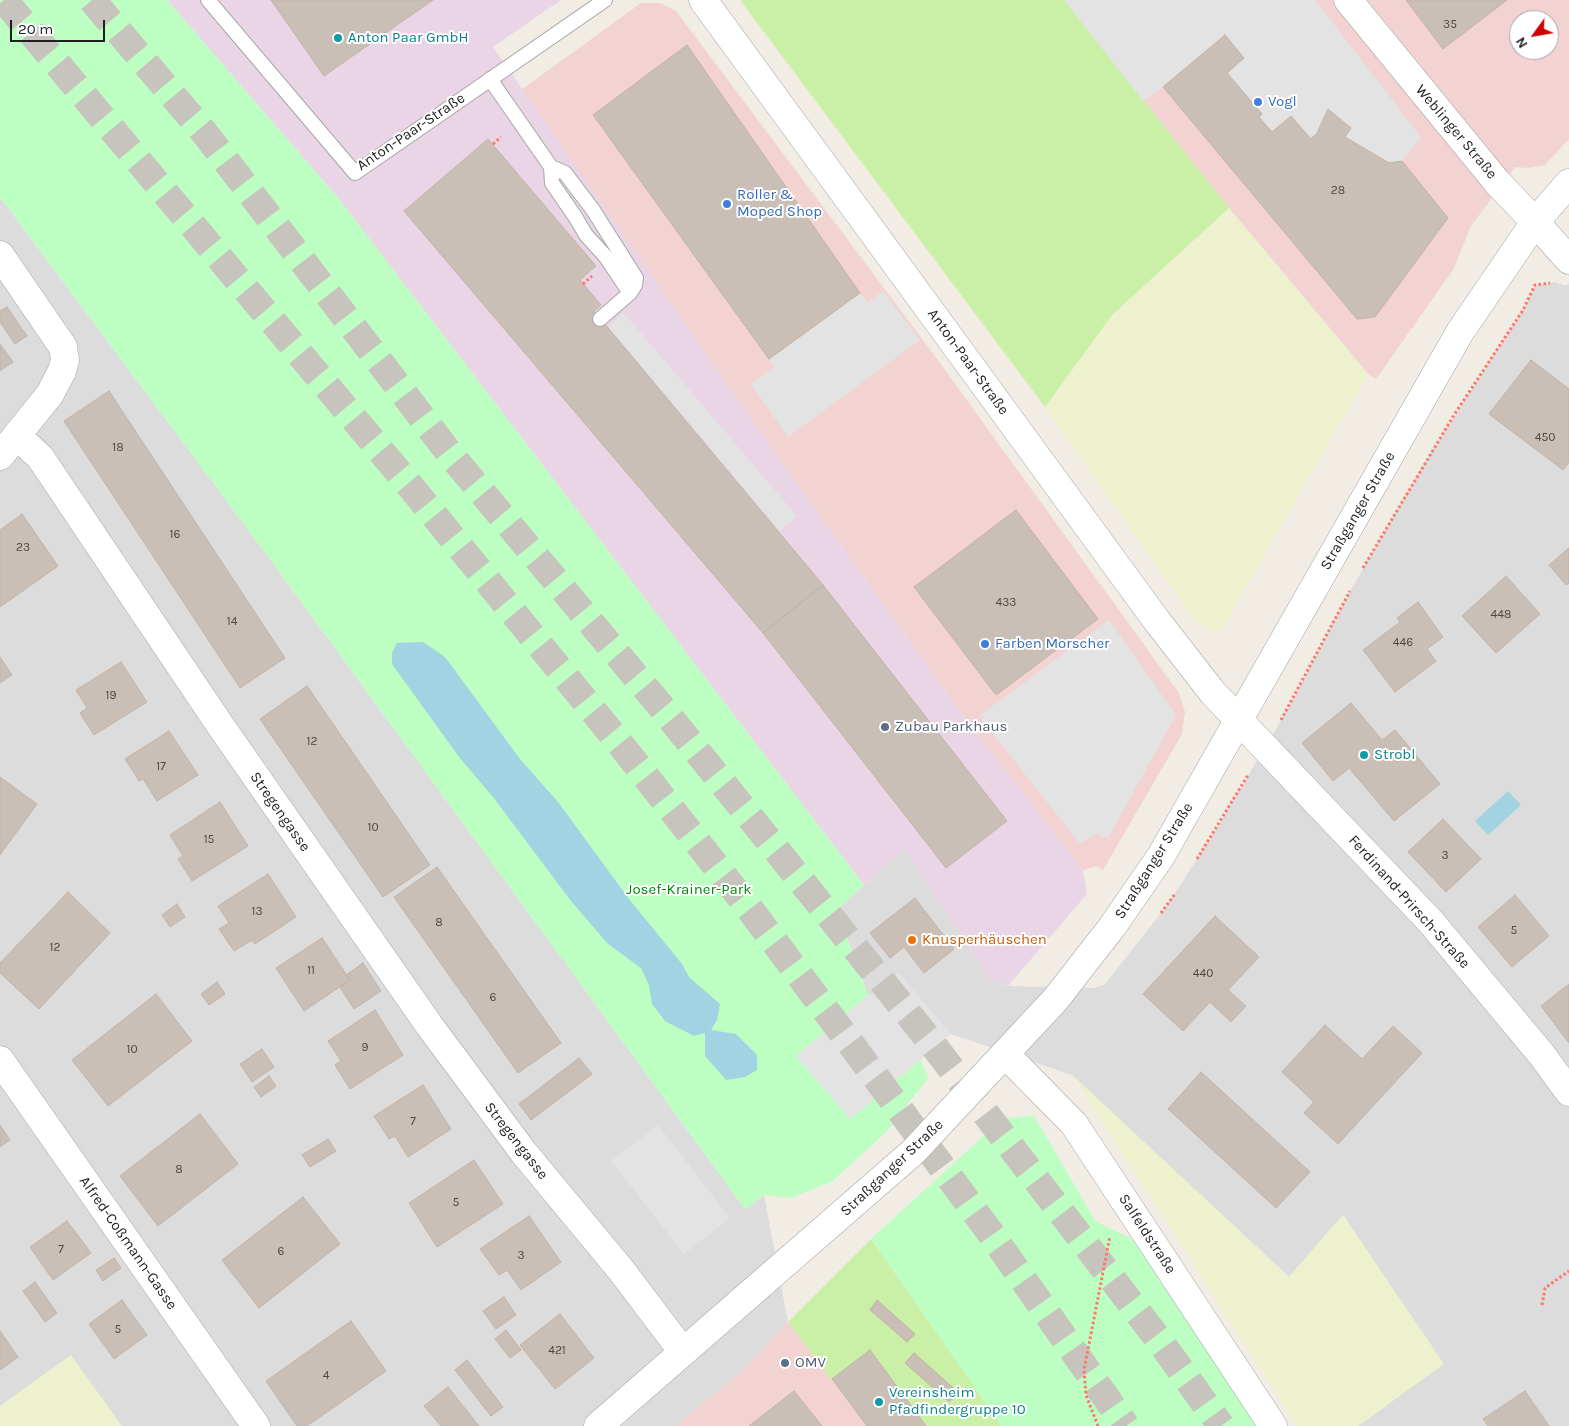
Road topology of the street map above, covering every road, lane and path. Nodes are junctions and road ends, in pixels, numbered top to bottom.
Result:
1 (208, 0) edge
2 (605, 0) edge
3 (703, 0) edge
4 (1348, 0) edge
5 (490, 79) junction
6 (503, 135) dead end
7 (493, 144) dead end
8 (551, 167) junction
9 (1569, 183) edge
10 (1535, 222) junction
11 (0, 255) edge
12 (1569, 260) edge
13 (630, 293) junction
14 (600, 319) dead end
15 (9, 446) edge
16 (1238, 720) junction
17 (1006, 1054) junction
18 (0, 1060) edge
19 (1569, 1092) edge
20 (1119, 1191) junction
21 (1569, 1271) edge
22 (1542, 1305) dead end
23 (683, 1352) junction
24 (256, 1426) edge
25 (598, 1426) edge
26 (1098, 1426) edge
27 (1273, 1426) edge

1 - 5 lane, Anton-Paar-Straße
2 - 5 lane, Anton-Paar-Straße
3 - 16 street, Anton-Paar-Straße
4 - 10 street, Weblinger Straße
5 - 8 lane
6 - 7 path
8 - 13 lane
8 - 13 lane
9 - 10 street, Straßganger Straße
10 - 12 street, Weblinger Straße
10 - 16 street, Straßganger Straße
11 - 15 street, Stregengasse
13 - 14 lane
15 - 23 street, Stregengasse
16 - 17 street, Straßganger Straße
16 - 19 street, Ferdinand-Prirsch-Straße
17 - 20 street, Salfeldstraße
17 - 23 street, Straßganger Straße
18 - 24 street, Alfred-Coßmann-Gasse
20 - 26 path
20 - 27 street, Salfeldstraße
21 - 22 path
23 - 25 street, Straßganger Straße

